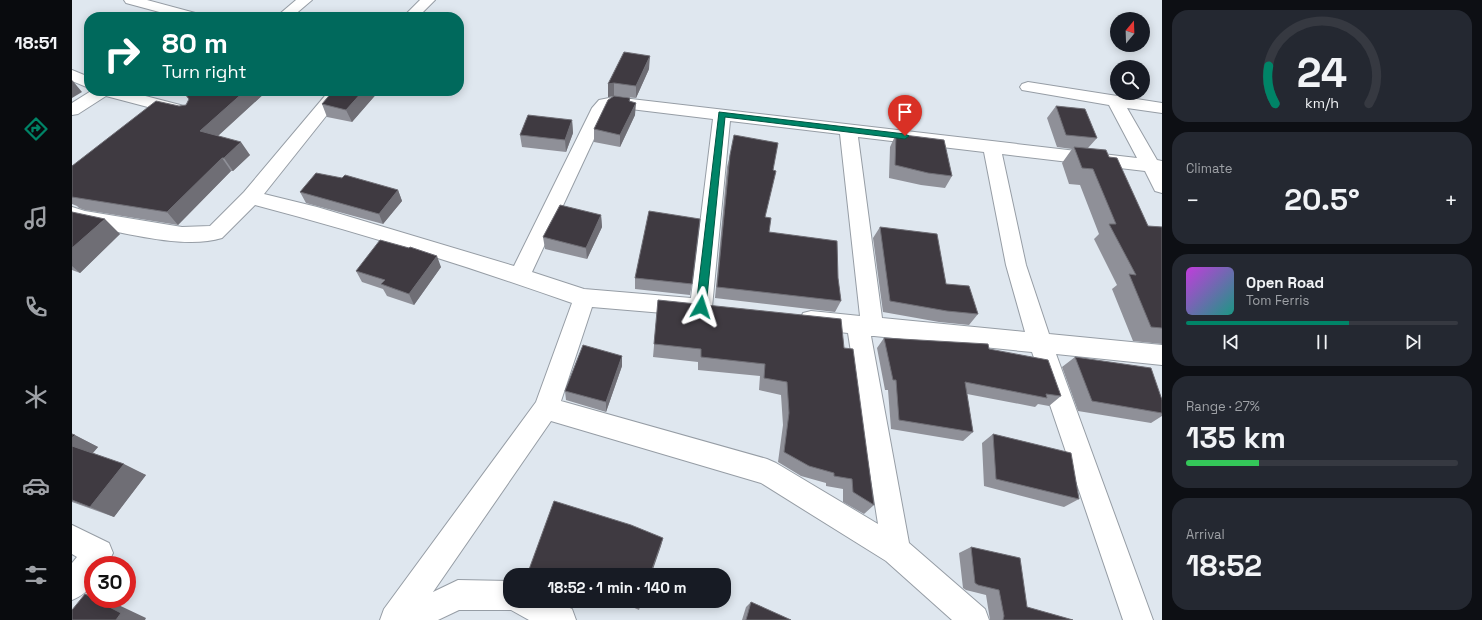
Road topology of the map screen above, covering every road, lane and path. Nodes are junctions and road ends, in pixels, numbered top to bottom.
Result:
1 (131, 0) edge
2 (184, 0) edge
3 (305, 0) edge
4 (428, 0) edge
5 (168, 10) junction
6 (175, 12) edge
7 (289, 12) edge
8 (415, 12) edge
9 (72, 75) edge
10 (84, 81) edge
11 (1028, 87) dead end
12 (95, 96) edge
13 (126, 96) edge
14 (334, 96) edge
15 (1115, 101) junction
16 (1162, 108) edge
17 (72, 110) edge
18 (189, 113) edge
19 (722, 114) junction
20 (848, 129) junction
21 (992, 147) junction
22 (1157, 166) edge
23 (1162, 186) edge
24 (251, 197) junction
25 (72, 214) edge
26 (520, 276) junction
27 (584, 298) junction
28 (701, 307) junction
29 (724, 310) edge
30 (792, 318) edge
31 (865, 326) junction
32 (1040, 343) junction
33 (1162, 354) edge
34 (546, 408) junction
35 (72, 539) edge
36 (896, 551) junction
37 (72, 585) edge
38 (503, 596) edge
39 (536, 608) edge
40 (395, 620) edge
41 (405, 620) edge
42 (561, 620) edge
43 (974, 620) edge
44 (1138, 620) edge

1 - 5 street
2 - 5 street
3 - 7 street
4 - 8 street
5 - 6 street
9 - 10 street
11 - 15 street
12 - 17 street
13 - 18 street
14 - 24 street
15 - 16 street
15 - 22 street
19 - 20 street
19 - 26 street
19 - 28 street
20 - 21 street
20 - 31 street
21 - 22 street
21 - 32 street
22 - 23 street
24 - 25 street
24 - 26 street
26 - 27 street
27 - 28 street
27 - 34 street
28 - 29 street
30 - 31 street
31 - 32 street
31 - 36 street
32 - 33 street
32 - 44 street
34 - 36 street
34 - 40 street
35 - 37 street
36 - 43 street
38 - 41 street
39 - 42 street

